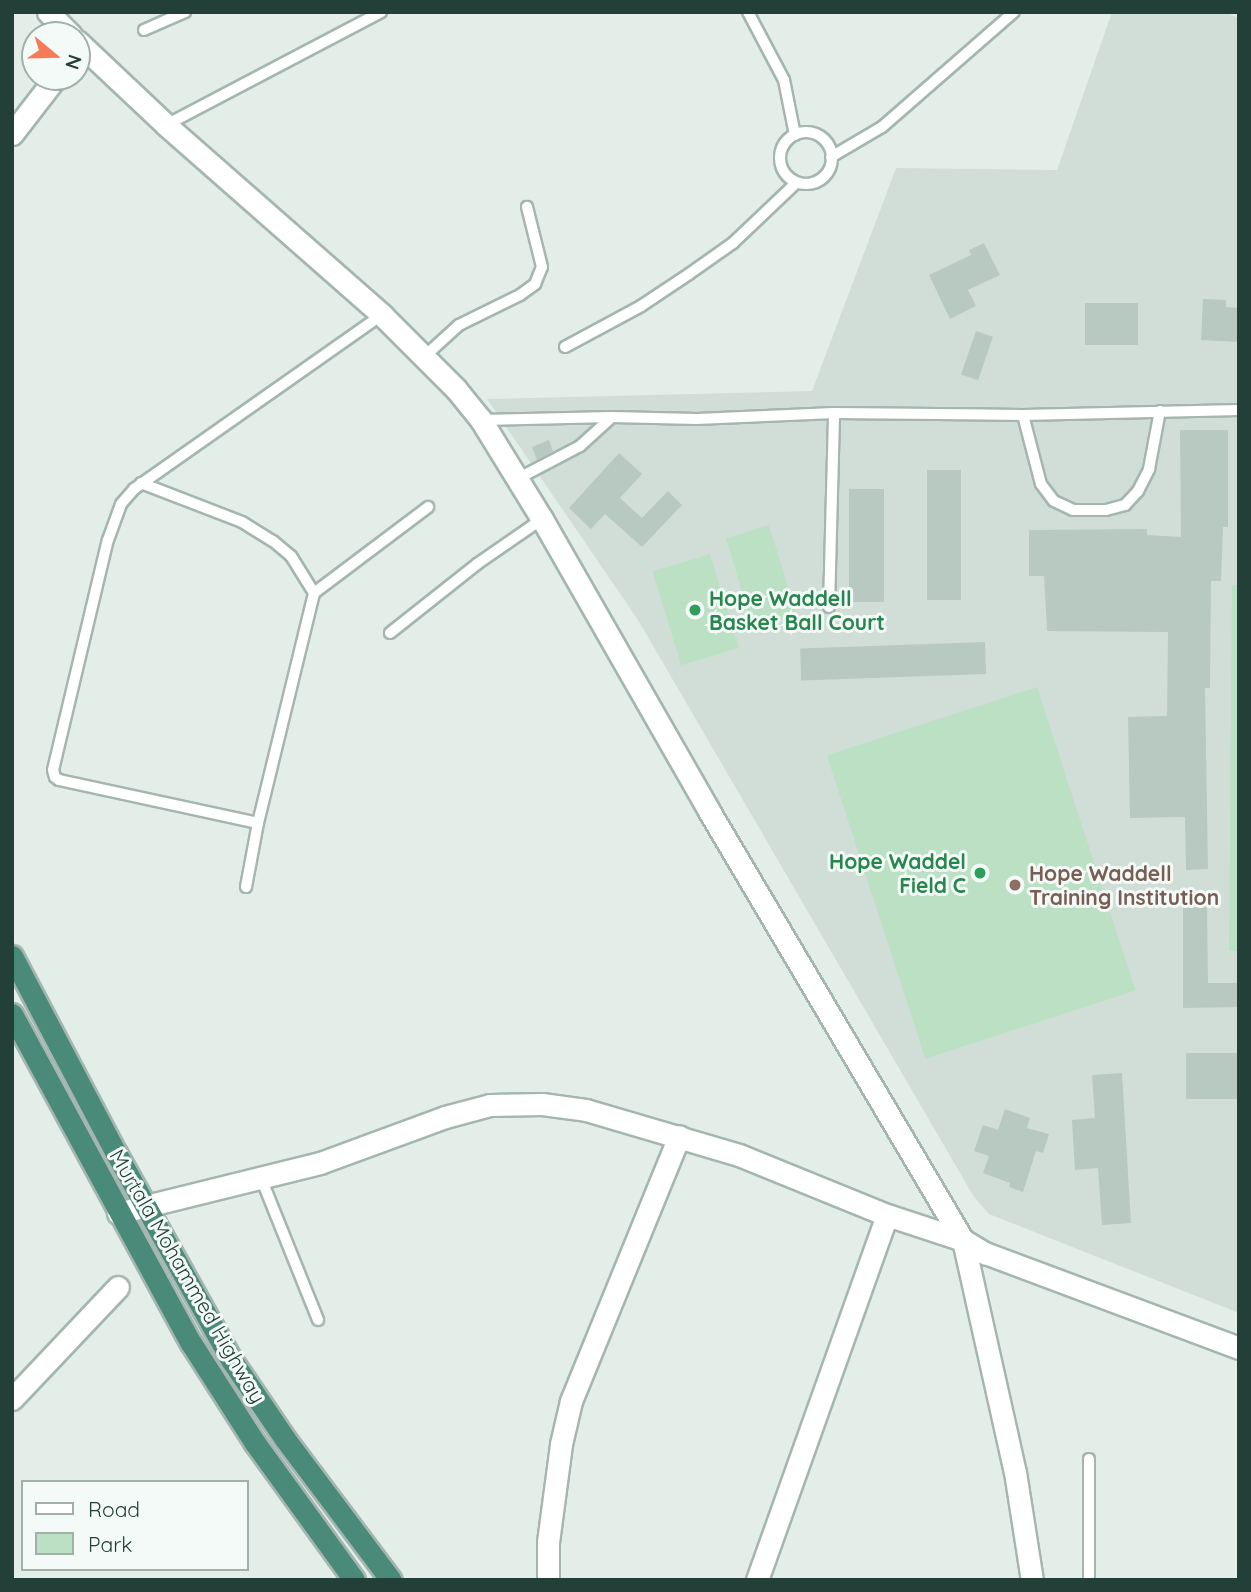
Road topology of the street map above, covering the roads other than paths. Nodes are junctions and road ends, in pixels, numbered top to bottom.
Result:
1 (185, 12) edge
2 (381, 12) edge
3 (748, 12) edge
4 (1014, 12) edge
5 (144, 30) dead end
6 (91, 57) edge
7 (45, 91) edge
8 (166, 125) junction
9 (12, 134) edge
10 (795, 135) junction
11 (831, 157) junction
12 (796, 183) junction
13 (527, 207) dead end
14 (382, 315) junction
15 (565, 347) dead end
16 (425, 356) junction
17 (1239, 410) edge
18 (1160, 411) junction
19 (834, 413) junction
20 (1023, 415) junction
21 (612, 416) junction
22 (481, 420) junction
23 (517, 479) junction
24 (141, 483) junction
25 (428, 507) dead end
26 (542, 519) junction
27 (314, 593) junction
28 (829, 607) dead end
29 (390, 633) dead end
30 (258, 823) junction
31 (246, 887) dead end
32 (12, 956) edge
33 (12, 1014) edge
34 (679, 1136) junction
35 (261, 1178) junction
36 (146, 1207) junction
37 (118, 1213) junction
38 (887, 1216) junction
39 (963, 1240) junction
40 (117, 1287) dead end
41 (318, 1320) dead end
42 (1239, 1348) edge
43 (12, 1398) edge
44 (1090, 1460) dead end
45 (354, 1580) edge
46 (391, 1580) edge
47 (548, 1580) edge
48 (757, 1580) edge
49 (1031, 1580) edge
50 (1089, 1580) edge

1 - 5 lane
2 - 8 lane
3 - 10 lane
4 - 11 lane
6 - 8 street
7 - 9 street
8 - 14 street
10 - 11 lane
10 - 12 lane
11 - 12 lane
12 - 15 lane
13 - 16 lane
14 - 16 street
14 - 24 lane
16 - 22 street
17 - 18 lane
18 - 20 lane
18 - 20 lane
19 - 20 lane
19 - 21 lane
19 - 28 lane
21 - 22 lane
21 - 23 lane
22 - 23 street
23 - 26 street
24 - 27 lane
24 - 30 lane
25 - 27 lane
26 - 29 lane
26 - 39 street
27 - 30 lane
30 - 31 lane
32 - 36 highway, Murtala Mohammed Highway
33 - 37 highway, Murtala Mohammed Highway
34 - 35 street
34 - 38 street
34 - 47 street
35 - 36 street
35 - 41 lane
36 - 37 street
36 - 46 highway, Murtala Mohammed Highway
37 - 45 highway, Murtala Mohammed Highway
38 - 39 street
38 - 48 street
39 - 42 street
39 - 49 street
40 - 43 street
44 - 50 lane

